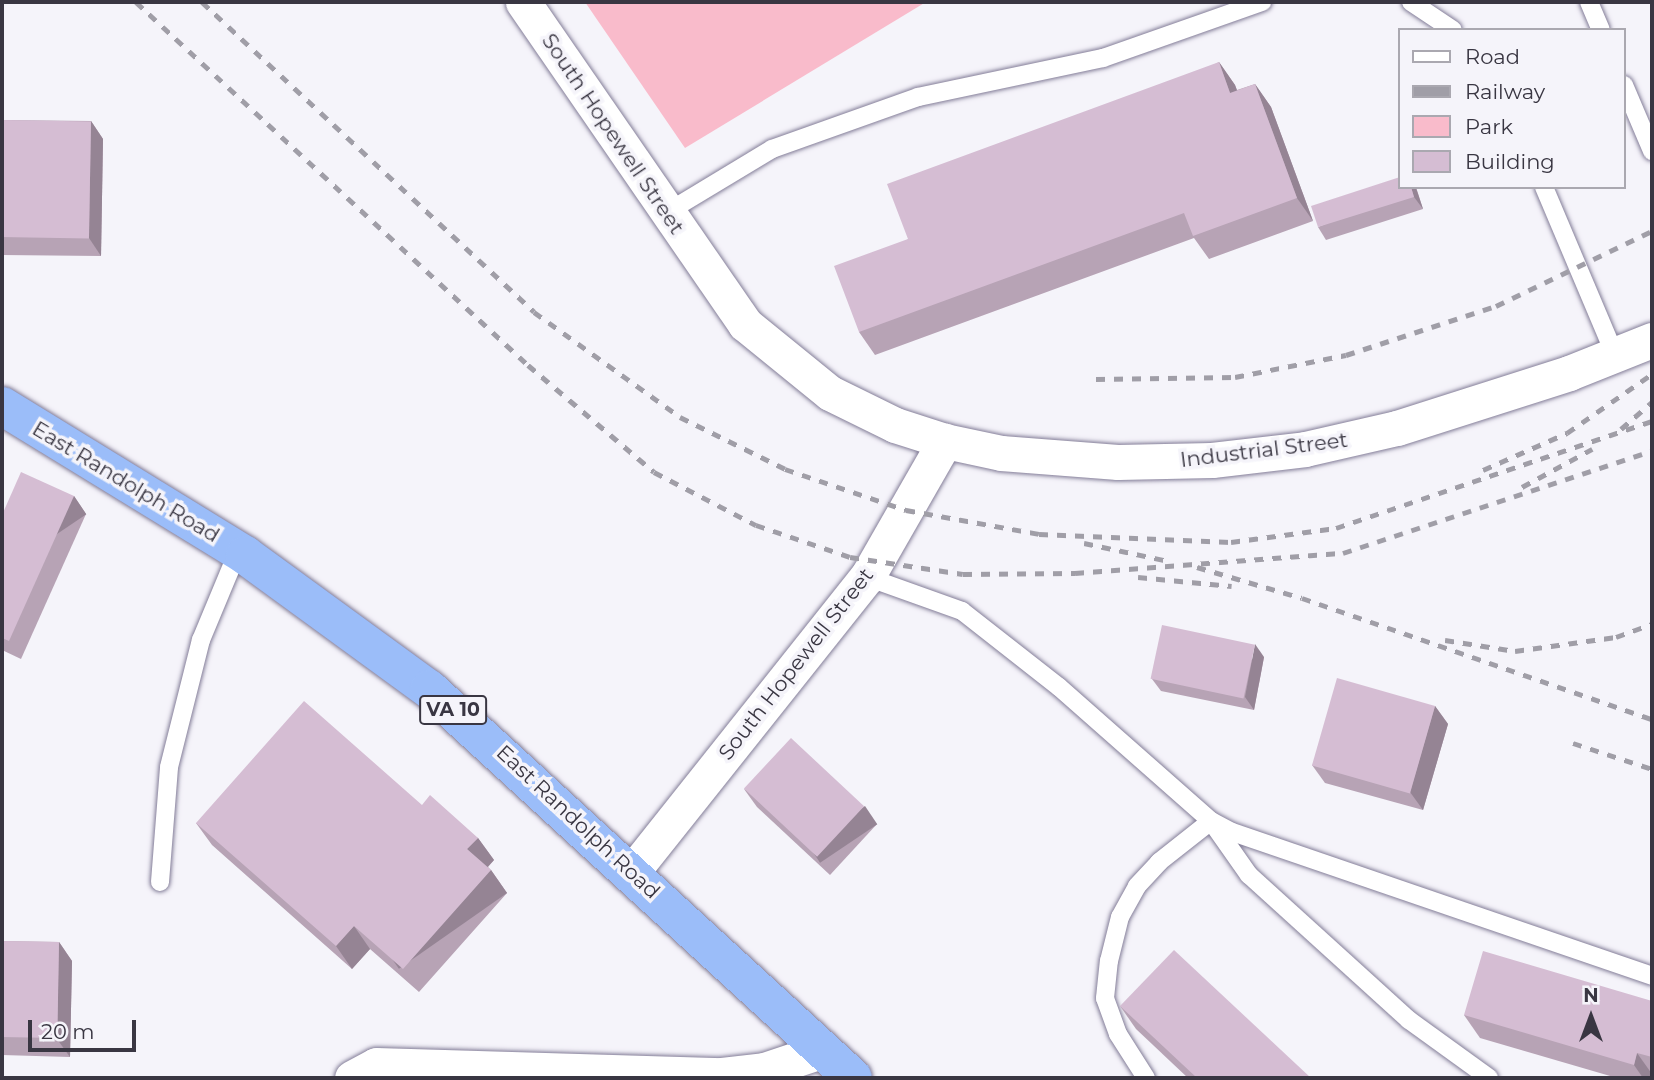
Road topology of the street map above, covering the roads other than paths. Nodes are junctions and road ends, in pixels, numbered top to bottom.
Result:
1 (523, 2) edge
2 (1262, 2) edge
3 (1411, 2) edge
4 (1589, 2) edge
5 (1450, 28) edge
6 (1600, 28) edge
7 (1626, 90) edge
8 (1652, 151) edge
9 (1545, 189) edge
10 (666, 213) junction
11 (1652, 340) edge
12 (1615, 355) junction
13 (2, 407) edge
14 (945, 441) junction
15 (238, 551) junction
16 (867, 577) junction
17 (1211, 821) junction
18 (632, 872) junction
19 (160, 882) dead end
20 (1652, 976) edge
21 (824, 1050) junction
22 (352, 1078) edge
23 (853, 1078) edge
24 (1146, 1078) edge
25 (1489, 1078) edge

1 - 10 street, South Hopewell Street
2 - 10 lane
3 - 5 lane
4 - 6 lane
7 - 8 lane
9 - 12 lane
10 - 14 street, South Hopewell Street
11 - 12 street, Industrial Street
12 - 14 street, Industrial Street
13 - 15 highway, East Randolph Road / VA 10
14 - 16 street, South Hopewell Street
15 - 18 highway, East Randolph Road / VA 10
15 - 19 lane
16 - 17 lane
16 - 18 street, South Hopewell Street
17 - 20 lane
17 - 24 lane
17 - 25 lane
18 - 21 highway, East Randolph Road / VA 10
21 - 22 street
21 - 23 highway, East Randolph Road / VA 10

